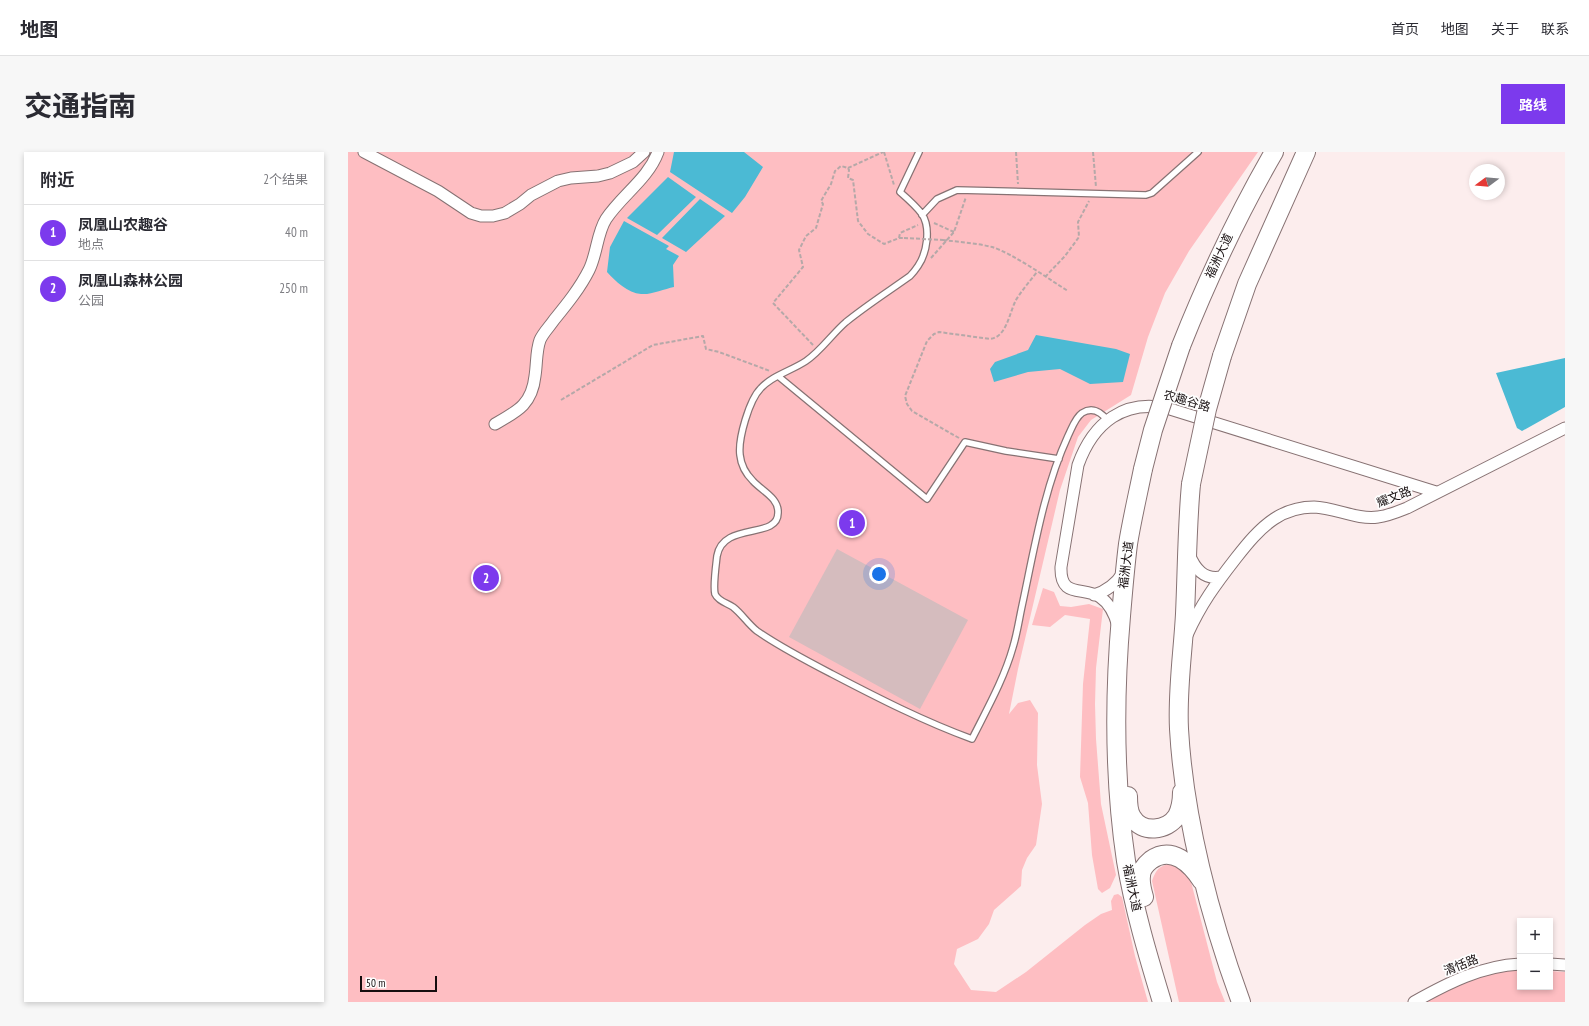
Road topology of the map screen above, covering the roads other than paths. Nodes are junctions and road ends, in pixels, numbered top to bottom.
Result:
1 (364, 152) edge
2 (644, 152) edge
3 (658, 152) edge
4 (919, 152) edge
5 (1198, 152) edge
6 (1274, 152) edge
7 (1306, 152) edge
8 (922, 215) junction
9 (778, 376) junction
10 (1108, 421) junction
11 (495, 424) dead end
12 (1565, 428) edge
13 (1059, 459) junction
14 (1436, 492) junction
15 (1187, 548) junction
16 (1125, 569) junction
17 (1221, 577) junction
18 (1094, 595) junction
19 (1120, 630) junction
20 (1182, 647) junction
21 (1117, 716) junction
22 (1183, 770) junction
23 (1206, 886) junction
24 (1517, 964) edge
25 (1553, 964) edge
26 (1565, 965) edge
27 (1162, 1002) edge
28 (1168, 1002) edge
29 (1241, 1002) edge
30 (1414, 1002) edge

1 - 2 street
3 - 11 street
4 - 8 lane
5 - 8 lane
6 - 16 main road, 福洲大道, bridge
7 - 15 main road, bridge
8 - 9 lane
9 - 13 lane
9 - 13 lane
10 - 13 lane
10 - 14 street, 农趣谷路
10 - 18 street, 农趣谷路
12 - 14 street, 耀文路
14 - 17 street, 耀文路
15 - 17 street
15 - 20 main road
16 - 18 street
16 - 19 main road, 福洲大道
17 - 20 street, 耀文路
18 - 19 street
19 - 21 main road, 福洲大道
20 - 22 main road
21 - 22 main road
21 - 27 main road, 福洲大道
22 - 23 main road
23 - 28 main road
23 - 29 main road
24 - 30 street, 清恬路
25 - 26 street

